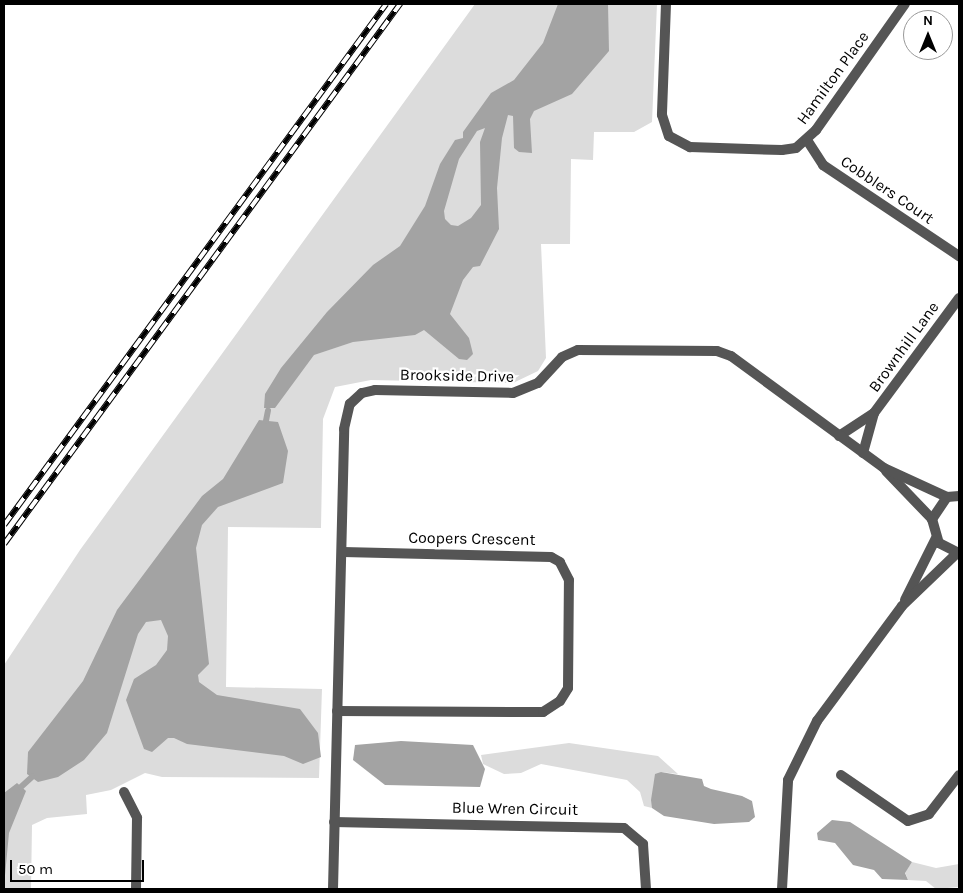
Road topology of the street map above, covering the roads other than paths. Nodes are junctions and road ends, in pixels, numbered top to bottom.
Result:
1 (666, 4) edge
2 (905, 4) edge
3 (807, 140) junction
4 (959, 256) edge
5 (959, 298) edge
6 (874, 413) junction
7 (839, 436) junction
8 (863, 453) junction
9 (884, 468) junction
10 (959, 496) edge
11 (947, 497) junction
12 (932, 519) junction
13 (936, 538) junction
14 (343, 552) junction
15 (958, 553) edge
16 (902, 606) junction
17 (338, 711) junction
18 (841, 775) dead end
19 (959, 775) edge
20 (124, 792) dead end
21 (334, 822) junction
22 (136, 889) edge
23 (333, 889) edge
24 (646, 889) edge
25 (782, 889) edge

1 - 3 street, Hamilton Place
2 - 3 street, Hamilton Place
3 - 4 street, Cobblers Court
5 - 6 street, Brownhill Lane
6 - 7 street, Brownhill Lane
6 - 8 street, Brownhill Lane
7 - 8 street, Brookside Drive
7 - 14 street, Brookside Drive
8 - 9 street, Brookside Drive
9 - 11 street, Brookside Drive
9 - 12 street, Brookside Drive
10 - 11 street
11 - 12 street
12 - 13 street
13 - 15 street
13 - 16 street
14 - 17 street, Brookside Drive
14 - 17 street, Coopers Crescent
15 - 16 street
16 - 25 street
17 - 21 street, Brookside Drive
18 - 19 street
20 - 22 street
21 - 23 street, Brookside Drive
21 - 24 street, Blue Wren Circuit

